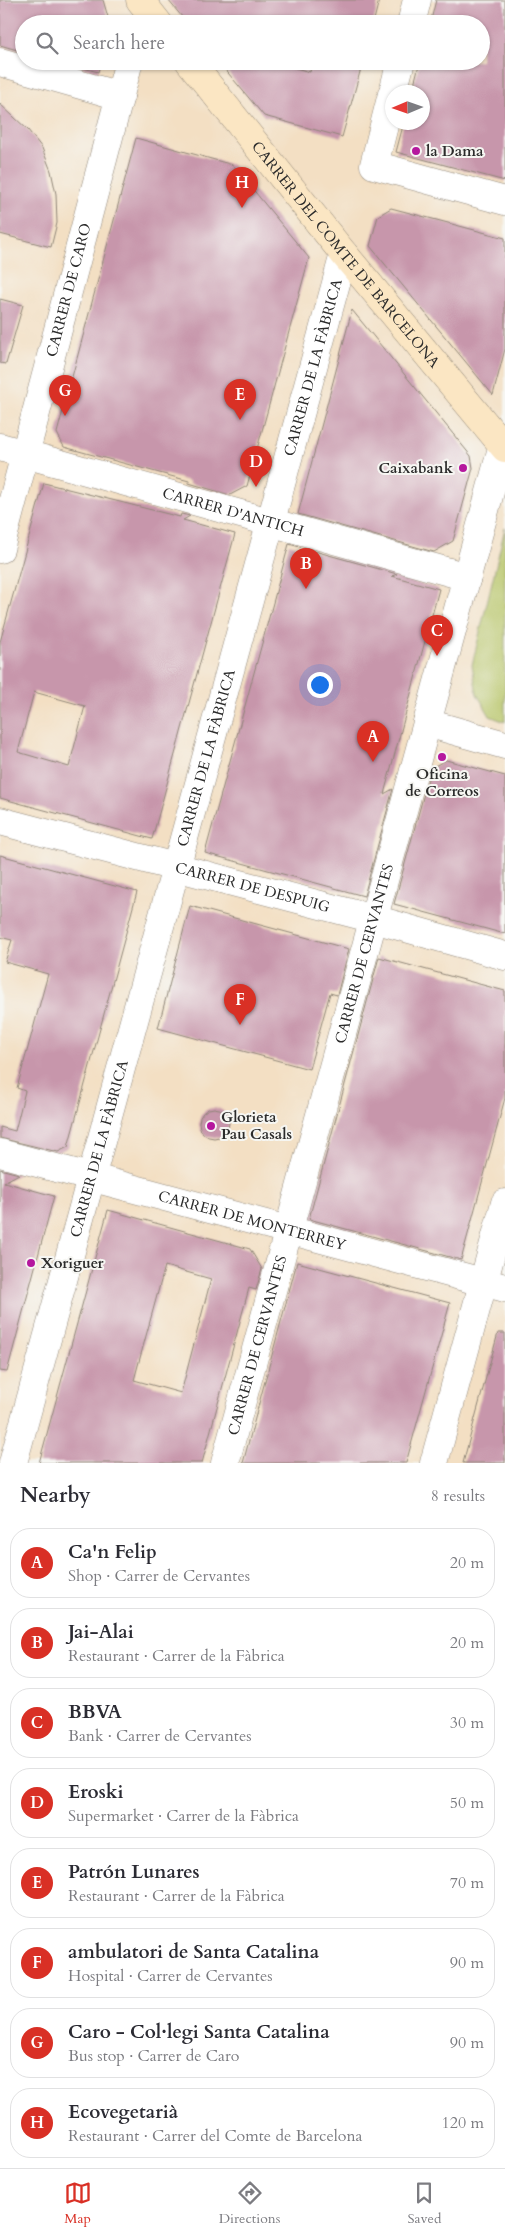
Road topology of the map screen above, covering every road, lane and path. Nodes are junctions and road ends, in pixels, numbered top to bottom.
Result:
1 (417, 0) edge
2 (413, 15) edge
3 (0, 62) edge
4 (15, 66) edge
5 (28, 70) edge
6 (127, 70) edge
7 (196, 70) edge
8 (399, 70) edge
9 (395, 85) edge
10 (120, 96) junction
11 (385, 123) edge
12 (505, 201) edge
13 (344, 254) junction
14 (504, 444) edge
15 (13, 450) edge
16 (271, 522) junction
17 (0, 549) edge
18 (467, 577) junction
19 (427, 724) junction
20 (505, 745) edge
21 (0, 820) edge
22 (176, 867) junction
23 (374, 919) junction
24 (505, 956) edge
25 (0, 1153) edge
26 (91, 1177) junction
27 (505, 1203) edge
28 (289, 1231) junction
29 (494, 1285) edge
30 (13, 1463) edge
31 (225, 1463) edge
32 (434, 1463) edge

1 - 2 street
3 - 4 street
5 - 10 street
6 - 10 street, CARRER DE CARO
7 - 13 street, CARRER DEL COMTE DE BARCELONA
8 - 9 street
10 - 15 street, CARRER DE CARO
11 - 12 street
13 - 14 street, CARRER DEL COMTE DE BARCELONA
13 - 16 street, CARRER DE LA FÀBRICA
14 - 18 street, CARRER DE CERVANTES
15 - 16 street, CARRER D'ANTICH
15 - 17 street, CARRER DE CARO
16 - 18 street, CARRER D'ANTICH
16 - 22 street, CARRER DE LA FÀBRICA
18 - 19 street, CARRER DE CERVANTES
19 - 20 street
19 - 23 street, CARRER DE CERVANTES
21 - 22 street, CARRER DE DESPUIG
22 - 23 street, CARRER DE DESPUIG
22 - 26 street, CARRER DE LA FÀBRICA
23 - 24 street, CARRER DE DESPUIG
23 - 28 street, CARRER DE CERVANTES
25 - 26 street, CARRER DE MONTERREY
26 - 28 street, CARRER DE MONTERREY
26 - 30 street, CARRER DE LA FÀBRICA
27 - 29 street
28 - 29 street, CARRER DE MONTERREY
28 - 31 street, CARRER DE CERVANTES
29 - 32 street

